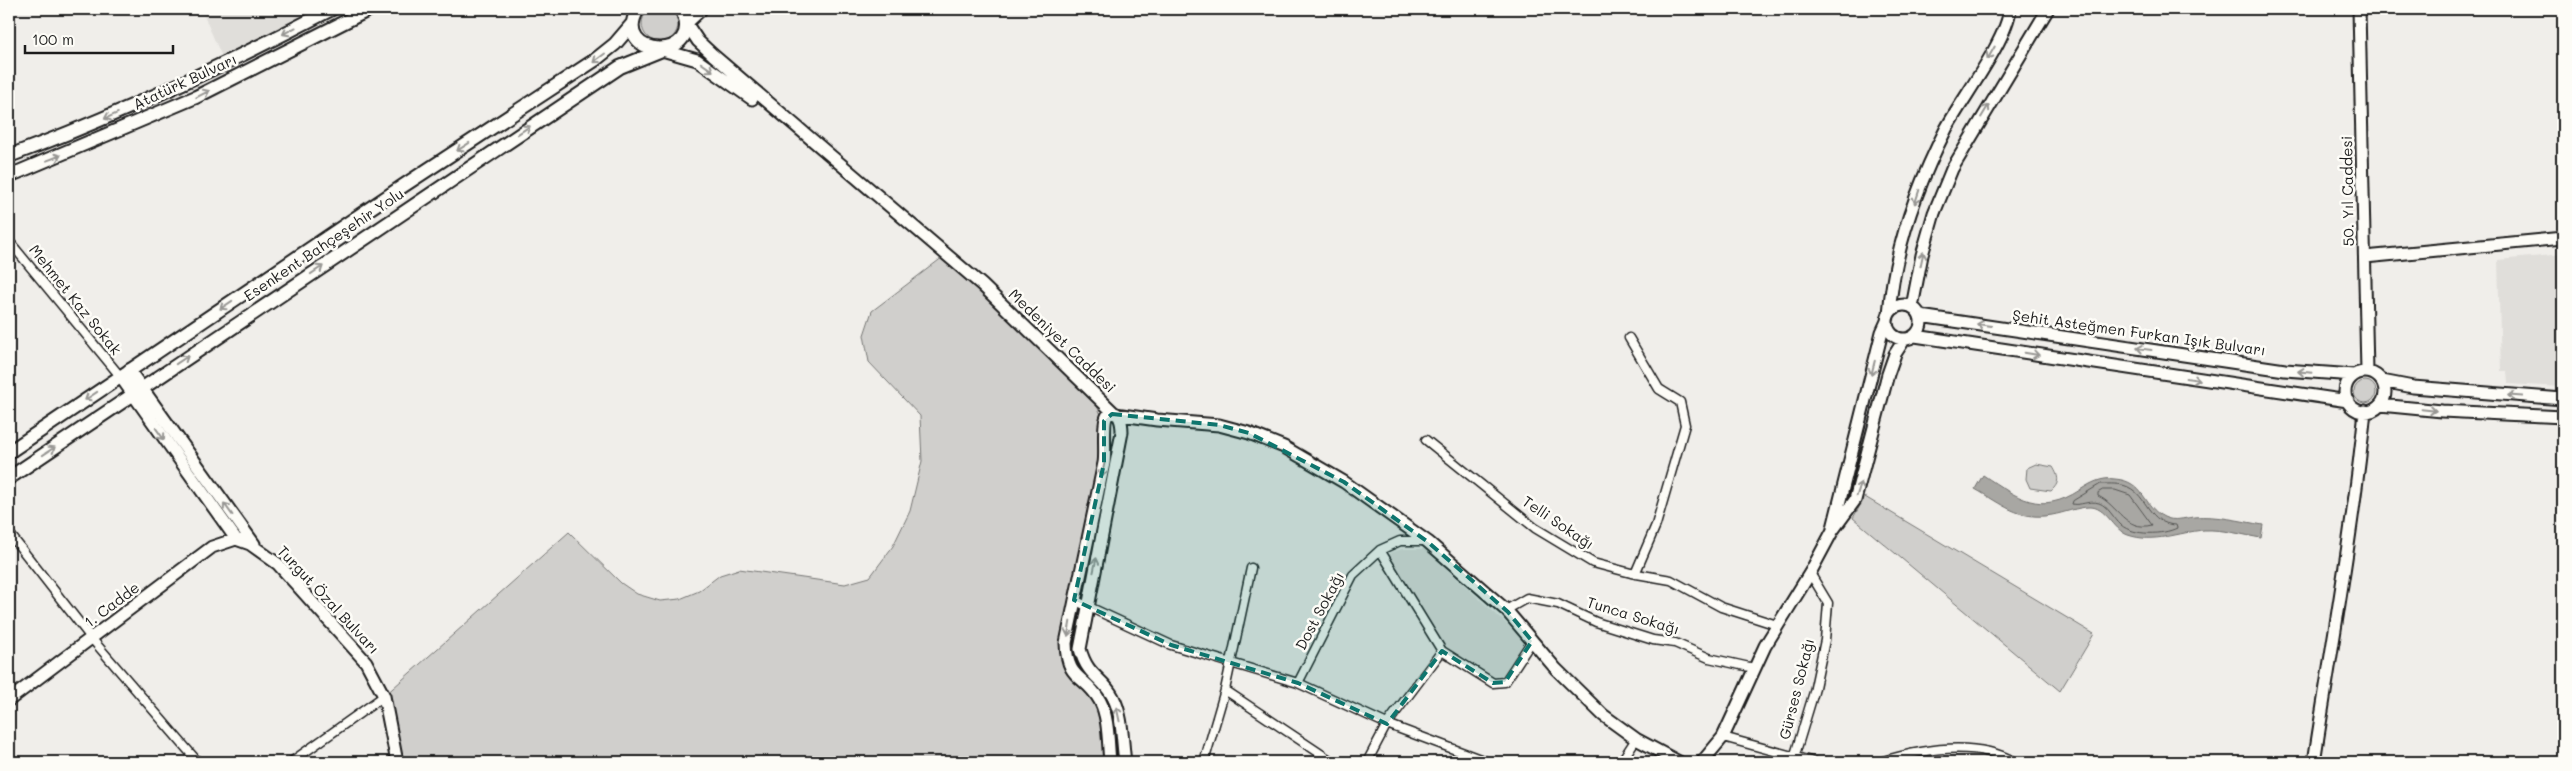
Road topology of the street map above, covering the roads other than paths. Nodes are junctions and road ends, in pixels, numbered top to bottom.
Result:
1 (332, 9) edge
2 (370, 9) edge
3 (626, 9) edge
4 (638, 9) edge
5 (681, 9) edge
6 (701, 9) edge
7 (2010, 9) edge
8 (2048, 9) edge
9 (2359, 9) edge
10 (633, 23) junction
11 (686, 23) junction
12 (662, 50) junction
13 (815, 144) junction
14 (9, 156) edge
15 (9, 176) edge
16 (2563, 238) edge
17 (9, 241) edge
18 (2365, 257) junction
19 (1916, 311) junction
20 (1888, 318) junction
21 (1629, 338) dead end
22 (1910, 338) junction
23 (2367, 372) junction
24 (124, 373) junction
25 (2354, 376) junction
26 (2382, 381) junction
27 (137, 391) junction
28 (2563, 399) edge
29 (2348, 401) junction
30 (2380, 405) junction
31 (2365, 412) junction
32 (1115, 414) junction
33 (2563, 417) edge
34 (1426, 440) dead end
35 (9, 452) edge
36 (9, 478) edge
37 (1832, 530) junction
38 (9, 533) edge
39 (236, 539) junction
40 (1428, 542) junction
41 (257, 548) junction
42 (1380, 550) junction
43 (1251, 568) dead end
44 (1810, 573) junction
45 (1635, 574) junction
46 (1074, 600) junction
47 (1087, 606) junction
48 (1506, 610) junction
49 (1778, 625) junction
50 (92, 639) junction
51 (1532, 641) junction
52 (1442, 651) junction
53 (1232, 662) junction
54 (1754, 668) junction
55 (1298, 682) junction
56 (1225, 690) junction
57 (384, 696) junction
58 (9, 700) edge
59 (1387, 724) junction
60 (1722, 737) junction
61 (1636, 739) junction
62 (1794, 758) junction
63 (198, 762) edge
64 (291, 762) edge
65 (398, 762) edge
66 (1110, 762) edge
67 (1125, 762) edge
68 (1204, 762) edge
69 (1333, 762) edge
70 (1367, 762) edge
71 (1488, 762) edge
72 (1621, 762) edge
73 (1679, 762) edge
74 (1702, 762) edge
75 (1814, 762) edge
76 (1880, 762) edge
77 (2015, 762) edge
78 (2314, 762) edge

1 -> 14 main road, Atatürk Bulvarı
15 -> 2 main road, Atatürk Bulvarı
3 - 10 main road
4 - 10 main road
5 - 11 main road
6 - 11 main road, Esenkent Bahçeşehir Yolu
7 -> 20 street
19 -> 8 street
9 - 18 street, 50. Yıl Caddesi
10 - 12 main road
10 -> 24 main road, Esenkent Bahçeşehir Yolu
11 - 12 main road, Esenkent Bahçeşehir Yolu
11 - 13 street
12 -> 13 street
27 -> 12 main road, Esenkent Bahçeşehir Yolu
13 - 32 street, Medeniyet Caddesi
16 - 18 street
17 - 24 street, Mehmet Kaz Sokak
18 - 23 street, 50. Yıl Caddesi
19 - 20 street
19 - 22 street
25 -> 19 street, Şehit Asteğmen Furkan Işık Bulvarı
20 - 22 street
20 -> 37 street
21 - 45 street
22 -> 29 street
37 -> 22 street
23 - 25 street
23 - 26 street
24 - 27 street
24 -> 35 main road, Esenkent Bahçeşehir Yolu
25 - 29 street
28 -> 26 street
26 - 30 street
36 -> 27 main road, Esenkent Bahçeşehir Yolu
27 -> 39 street
41 -> 27 street, Turgut Özal Bulvarı
29 - 31 street
30 - 31 street
30 -> 33 street
31 - 78 street
32 - 40 street, Medeniyet Caddesi
32 -> 46 street
47 -> 32 street
34 - 45 street, Telli Sokağı
37 - 44 street
38 - 50 street
39 - 41 street, Turgut Özal Bulvarı
39 - 50 street, 1. Cadde
40 - 42 street, Dost Sokağı
40 - 48 street, Medeniyet Caddesi
41 - 57 street, Turgut Özal Bulvarı
42 - 52 street
42 - 55 street, Dost Sokağı
43 - 53 street
44 - 49 street
44 - 62 street, Gürses Sokağı
45 - 49 street, Telli Sokağı
46 - 47 street
46 -> 66 street
47 - 53 street
67 -> 47 street
48 - 51 street, Medeniyet Caddesi
48 - 54 street, Tunca Sokağı
49 - 54 street
50 - 58 street, 1. Cadde
50 - 63 street
51 - 52 street
51 - 61 street, Medeniyet Caddesi
52 - 59 street
53 - 55 street
53 - 56 street
54 - 60 street
55 - 59 street
56 - 68 street
56 - 69 street
57 - 64 street
57 - 65 street, Turgut Özal Bulvarı
59 - 70 street
59 - 71 street
60 - 62 street
60 - 74 street
61 - 72 street
61 - 73 street, Medeniyet Caddesi
62 - 75 street
76 - 77 street

